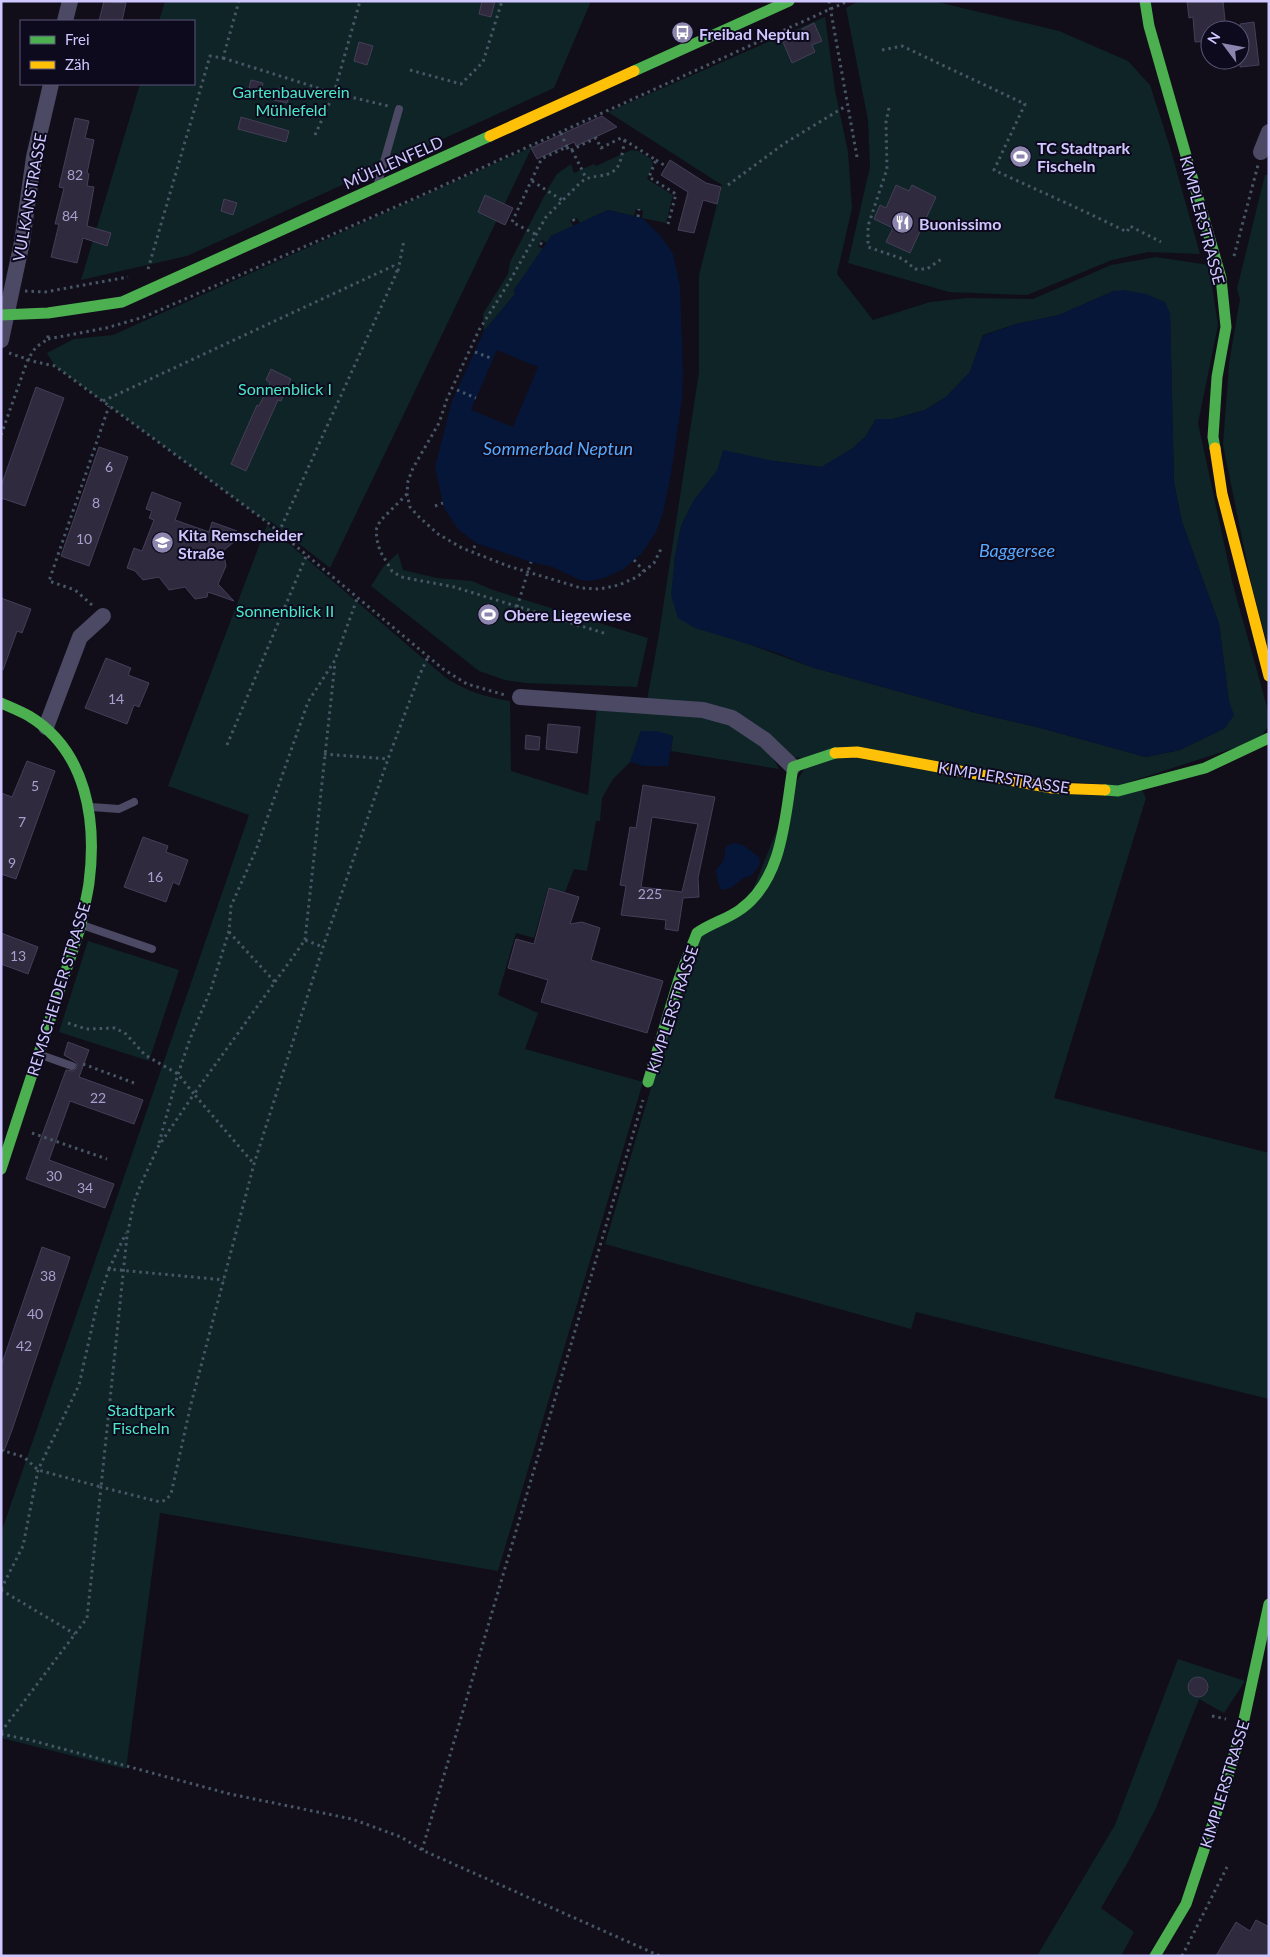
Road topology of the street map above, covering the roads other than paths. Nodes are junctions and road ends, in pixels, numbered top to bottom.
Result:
1 (70, 1) edge
2 (789, 1) edge
3 (1144, 1) edge
4 (65, 20) edge
5 (51, 85) edge
6 (399, 109) road end
7 (1269, 132) edge
8 (1261, 152) road end
9 (376, 187) junction
10 (4, 315) edge
11 (1, 340) edge
12 (103, 616) road end
13 (1269, 676) edge
14 (520, 697) road end
15 (1, 703) edge
16 (46, 727) junction
17 (1269, 738) edge
18 (793, 767) junction
19 (134, 802) dead end
20 (88, 807) junction
21 (80, 925) junction
22 (152, 949) dead end
23 (39, 1055) junction
24 (72, 1066) road end
25 (648, 1082) road end
26 (1, 1169) edge
27 (1269, 1604) edge
28 (1155, 1956) edge

1 - 4 street
2 - 9 street, MÜHLENFELD
3 - 13 street, KIMPLERSTRASSE
5 - 10 street, VULKANSTRASSE
6 - 9 lane
7 - 8 street
9 - 10 street, MÜHLENFELD
10 - 11 street, VULKANSTRASSE
12 - 16 street
14 - 18 street
15 - 16 street, REMSCHEIDER STRASSE
16 - 20 street, REMSCHEIDER STRASSE
17 - 18 street, KIMPLERSTRASSE
18 - 25 street, KIMPLERSTRASSE
19 - 20 lane
20 - 21 street, REMSCHEIDER STRASSE
21 - 22 lane
21 - 23 street, REMSCHEIDER STRASSE
23 - 24 lane
23 - 26 street, REMSCHEIDER STRASSE
27 - 28 street, KIMPLERSTRASSE

